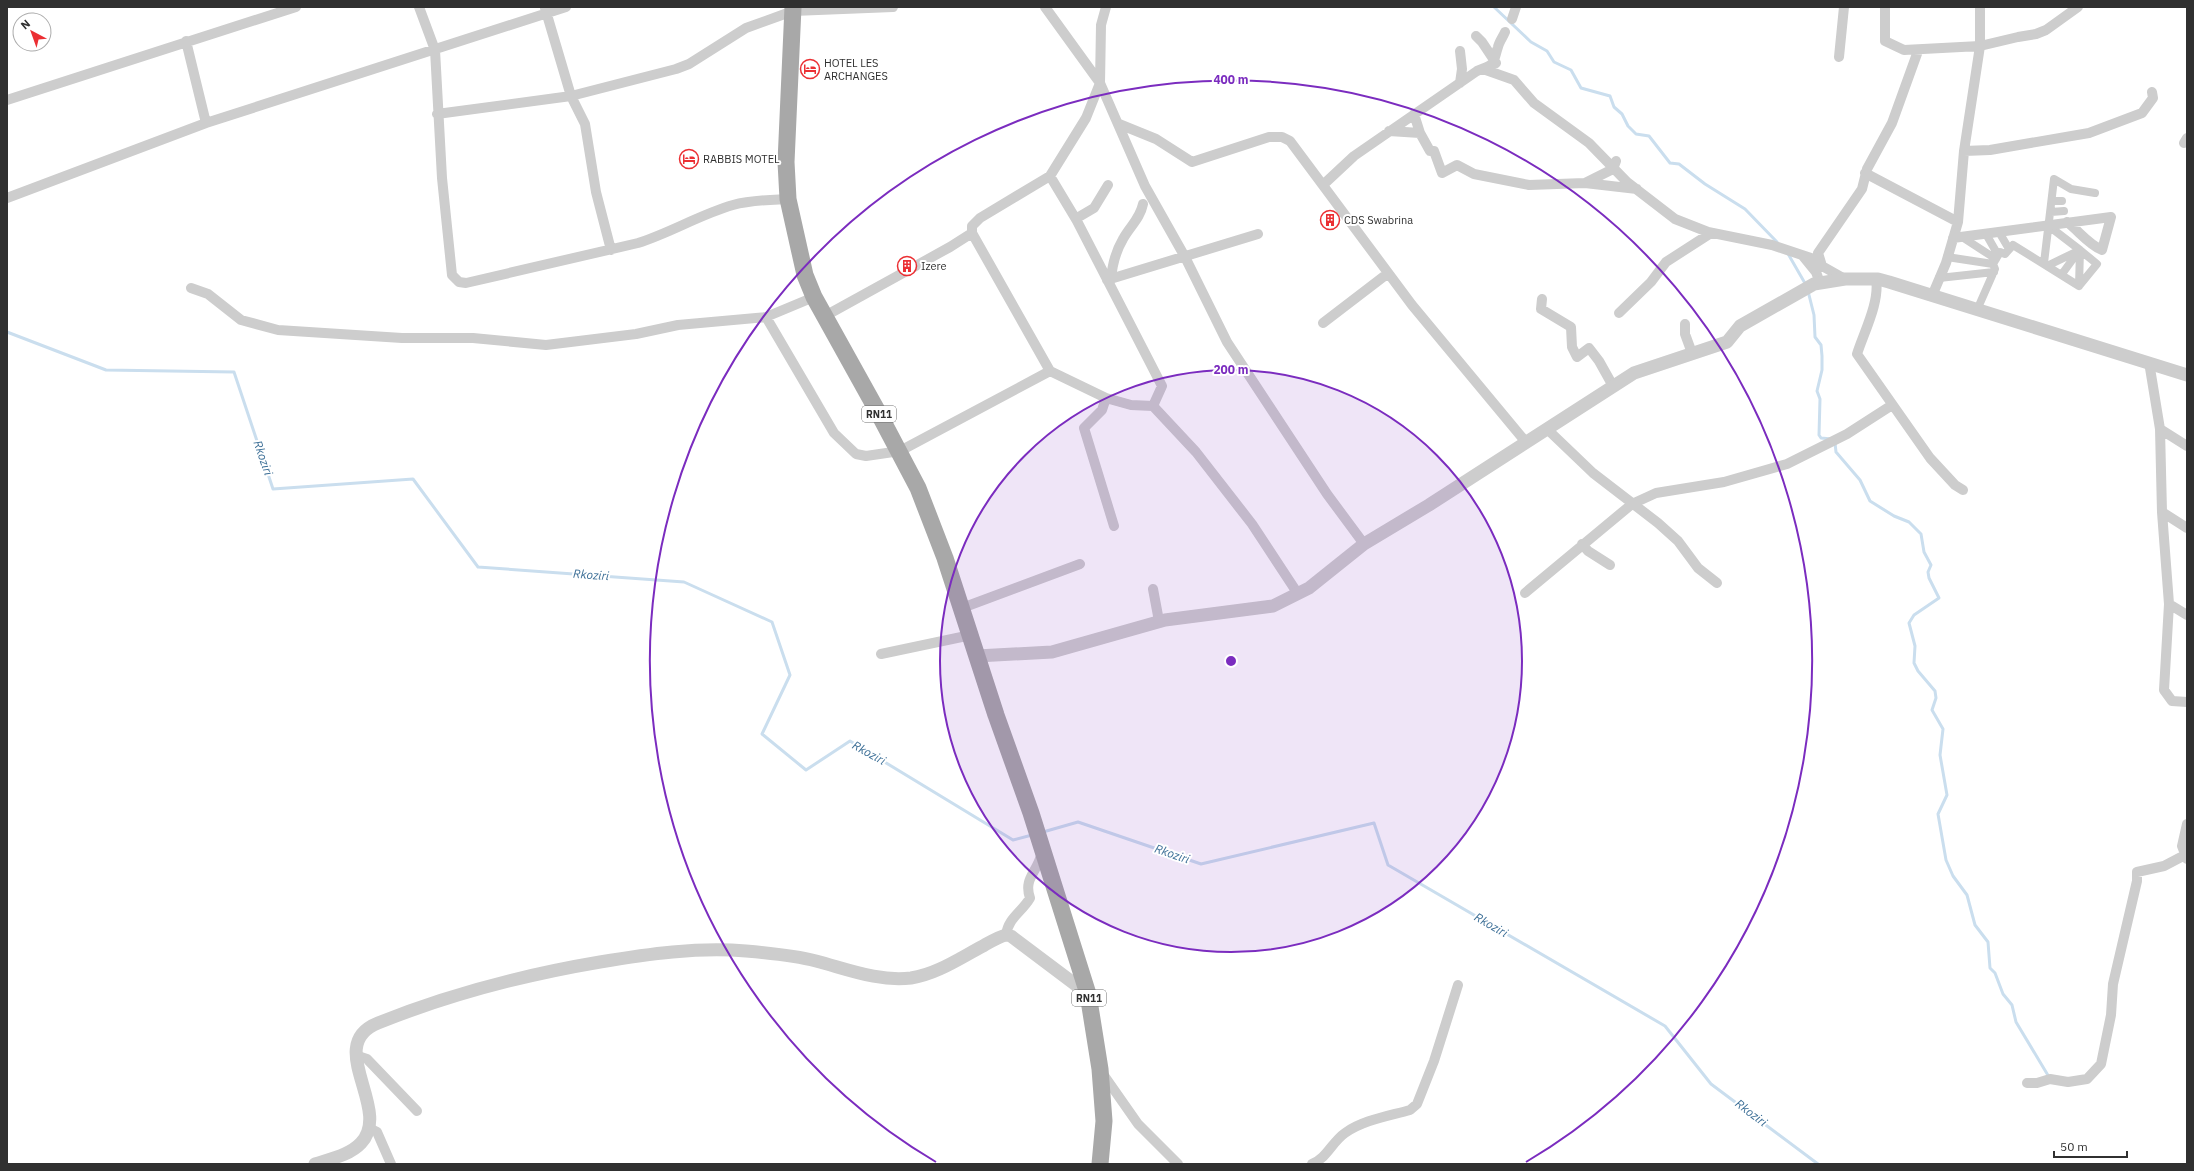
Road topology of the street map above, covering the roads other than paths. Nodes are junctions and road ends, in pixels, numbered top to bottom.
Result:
1 (296, 7) edge
2 (419, 7) edge
3 (566, 7) edge
4 (893, 7) edge
5 (1045, 7) edge
6 (1516, 7) edge
7 (1844, 7) edge
8 (1886, 7) edge
9 (1980, 7) edge
10 (2078, 7) edge
11 (793, 9) edge
12 (1107, 9) edge
13 (546, 10) edge
14 (1512, 19) dead end
15 (1505, 32) dead end
16 (1476, 36) dead end
17 (186, 41) junction
18 (1980, 46) junction
19 (435, 50) junction
20 (1460, 51) dead end
21 (1918, 51) junction
22 (1839, 57) dead end
23 (1496, 61) junction
24 (1483, 69) junction
25 (1500, 75) junction
26 (1100, 83) junction
27 (1460, 83) junction
28 (2152, 92) dead end
29 (571, 96) junction
30 (7, 100) edge
31 (437, 114) junction
32 (1414, 114) junction
33 (206, 123) junction
34 (1119, 124) junction
35 (1389, 131) junction
36 (1420, 133) junction
37 (1964, 151) junction
38 (1615, 165) junction
39 (1865, 173) junction
40 (1050, 176) junction
41 (1585, 183) junction
42 (1324, 184) junction
43 (1108, 185) dead end
44 (1635, 186) junction
45 (2095, 193) dead end
46 (7, 198) edge
47 (788, 199) junction
48 (2062, 200) dead end
49 (2052, 201) junction
50 (1143, 204) dead end
51 (2064, 211) dead end
52 (2051, 212) junction
53 (1077, 220) junction
54 (1958, 222) junction
55 (2067, 222) dead end
56 (2050, 226) junction
57 (1999, 232) junction
58 (972, 233) junction
59 (1712, 233) junction
60 (1258, 234) dead end
61 (1986, 234) junction
62 (1957, 238) junction
63 (2009, 249) junction
64 (611, 250) junction
65 (2080, 250) junction
66 (1804, 256) junction
67 (1185, 257) junction
68 (1947, 257) junction
69 (1820, 261) junction
70 (1995, 262) junction
71 (2046, 264) junction
72 (1387, 274) junction
73 (2062, 274) junction
74 (1939, 278) junction
75 (1845, 279) junction
76 (1876, 279) junction
77 (1109, 280) junction
78 (1820, 283) junction
79 (2079, 286) junction
80 (191, 288) dead end
81 (1932, 296) junction
82 (814, 297) junction
83 (1542, 298) dead end
84 (1978, 310) junction
85 (1619, 313) dead end
86 (825, 316) junction
87 (766, 317) junction
88 (1323, 323) dead end
89 (1685, 324) dead end
90 (1692, 353) junction
91 (2149, 362) junction
92 (1050, 371) junction
93 (2187, 375) edge
94 (1613, 386) junction
95 (1106, 398) junction
96 (1153, 406) junction
97 (1894, 407) junction
98 (1546, 429) junction
99 (2160, 429) junction
100 (1525, 441) junction
101 (2187, 446) edge
102 (900, 452) junction
103 (1963, 490) dead end
104 (1632, 504) junction
105 (2162, 512) junction
106 (1114, 526) dead end
107 (2187, 528) edge
108 (1364, 544) junction
109 (1582, 544) junction
110 (1080, 564) dead end
111 (1610, 566) dead end
112 (1717, 583) dead end
113 (1153, 589) dead end
114 (1525, 593) dead end
115 (1298, 594) junction
116 (2169, 604) junction
117 (962, 608) junction
118 (2187, 615) edge
119 (1159, 621) junction
120 (971, 635) junction
121 (881, 654) dead end
122 (977, 656) junction
123 (2187, 702) edge
124 (2187, 824) edge
125 (1041, 843) junction
126 (2186, 857) edge
127 (1006, 935) junction
128 (1458, 985) dead end
129 (1088, 994) junction
130 (355, 1055) junction
131 (1100, 1069) junction
132 (2027, 1083) dead end
133 (417, 1111) dead end
134 (369, 1128) junction
135 (315, 1164) edge
136 (391, 1164) edge
137 (1100, 1164) edge
138 (1178, 1164) edge
139 (1312, 1164) edge

1 - 17 street
2 - 19 street
3 - 13 street
4 - 11 street
5 - 26 street
6 - 14 street
7 - 22 street
8 - 21 street
9 - 18 street
10 - 18 street
11 - 29 street
11 - 47 main road, RN11
12 - 26 street
13 - 19 street
13 - 29 street
15 - 23 street
16 - 23 street
17 - 30 street
17 - 33 street
18 - 21 street
18 - 37 street
19 - 31 street
19 - 33 street
20 - 27 street
21 - 39 street
23 - 24 street
23 - 25 street
24 - 25 street
24 - 27 street
25 - 38 street
26 - 34 street
26 - 40 street
27 - 32 street
28 - 37 street
29 - 31 street
29 - 64 street
31 - 64 street
32 - 35 street
32 - 36 street
33 - 46 street
34 - 42 street
34 - 67 street
35 - 36 street
35 - 42 street
36 - 41 street
37 - 54 street
38 - 41 street
38 - 44 street
39 - 54 street
39 - 69 street
40 - 53 street
40 - 58 street
41 - 44 street
42 - 72 street
43 - 53 street
44 - 59 street
45 - 49 street
47 - 64 street
47 - 82 main road, RN11
48 - 49 street
49 - 52 street
50 - 77 street
51 - 52 street
52 - 56 street
53 - 77 street
54 - 62 street
55 - 56 street
56 - 57 street
56 - 65 street
56 - 71 street
57 - 61 street
57 - 63 street
58 - 86 street
58 - 92 street
59 - 66 street
59 - 85 street
60 - 67 street
61 - 62 street
61 - 70 street
62 - 68 street
62 - 70 street
63 - 70 street
63 - 71 street
65 - 71 street
65 - 73 street
65 - 79 street
65 - 79 street
66 - 69 street
66 - 78 street
67 - 77 street
67 - 108 street
68 - 70 street
68 - 74 street
69 - 75 street
70 - 74 street
70 - 84 street
71 - 73 street
72 - 88 street
72 - 100 street
73 - 79 street
74 - 81 street
75 - 76 street
75 - 78 street
76 - 81 street
76 - 97 street
77 - 96 street
78 - 90 street
80 - 87 street
81 - 84 street
82 - 86 main road, RN11
82 - 87 street
83 - 94 street
84 - 91 street
86 - 102 main road, RN11
87 - 102 street
89 - 90 street
90 - 94 street
91 - 93 street
91 - 99 street
92 - 95 street
92 - 102 street
94 - 98 street
95 - 96 street
95 - 106 street
96 - 115 street
97 - 103 street
97 - 104 street
98 - 100 street
98 - 104 street
99 - 101 street
99 - 105 street
100 - 108 street
102 - 117 main road, RN11
104 - 109 street
104 - 112 street
105 - 107 street
105 - 116 street
108 - 115 street
109 - 111 street
109 - 114 street
110 - 117 street
113 - 119 street
115 - 119 street
116 - 118 street
116 - 123 street
117 - 120 main road, RN11
119 - 122 street
120 - 121 street
120 - 122 main road, RN11
122 - 125 main road, RN11
124 - 126 street
125 - 127 street
125 - 129 main road, RN11
126 - 132 street
127 - 129 street
127 - 130 street
128 - 139 street
129 - 131 main road, RN11
130 - 133 street
130 - 134 street
131 - 137 main road, RN11
131 - 138 street
134 - 135 street
134 - 136 street

